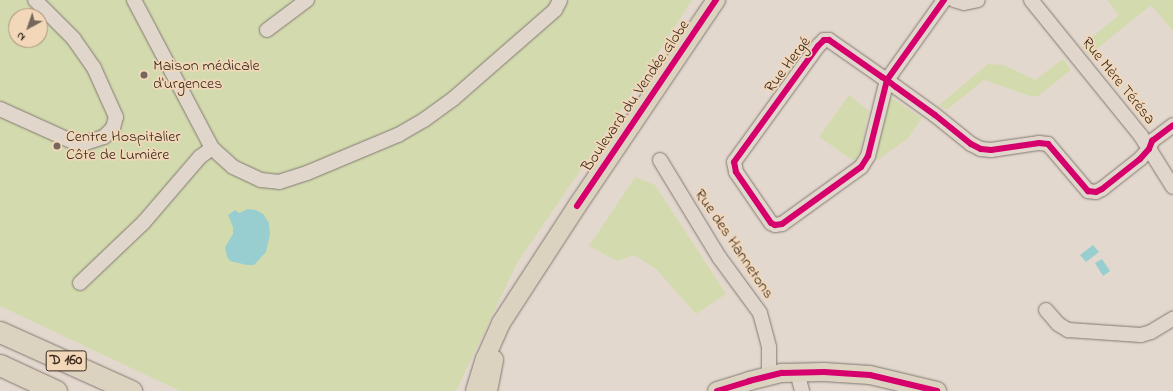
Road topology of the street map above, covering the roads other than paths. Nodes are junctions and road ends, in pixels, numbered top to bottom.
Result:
1 (35, 0) edge
2 (134, 0) edge
3 (307, 0) edge
4 (560, 0) edge
5 (716, 0) edge
6 (944, 0) edge
7 (954, 0) edge
8 (978, 0) edge
9 (1030, 0) edge
10 (267, 30) dead end
11 (887, 80) junction
12 (0, 109) edge
13 (1173, 125) edge
14 (212, 148) junction
15 (1149, 149) junction
16 (660, 160) dead end
17 (1173, 186) edge
18 (80, 283) dead end
19 (1046, 310) dead end
20 (1173, 319) edge
21 (501, 323) junction
22 (0, 332) edge
23 (0, 365) edge
24 (0, 371) edge
25 (797, 372) junction
26 (769, 376) junction
27 (52, 389) edge
28 (722, 390) edge
29 (131, 391) edge
30 (475, 391) edge
31 (488, 391) edge
32 (802, 391) edge
33 (937, 391) edge

1 - 12 street
2 - 14 street
3 - 10 street
4 - 14 street
5 - 21 main road, Boulevard du Vendée Globe
6 - 11 street
7 - 8 street
9 - 15 street, Rue Mère Térésa
11 - 11 street, Rue Hergé
11 - 15 street
13 - 15 street
14 - 18 street
15 - 17 street, Rue Mère Térésa
16 - 26 street, Rue des Hannetons
19 - 20 street
21 - 30 main road, Boulevard du Vendée Globe
21 - 31 main road
22 - 29 highway, D 160
23 - 27 highway, D 160
24 - 27 highway
25 - 26 main road
25 - 32 street
25 - 33 main road
26 - 28 main road

